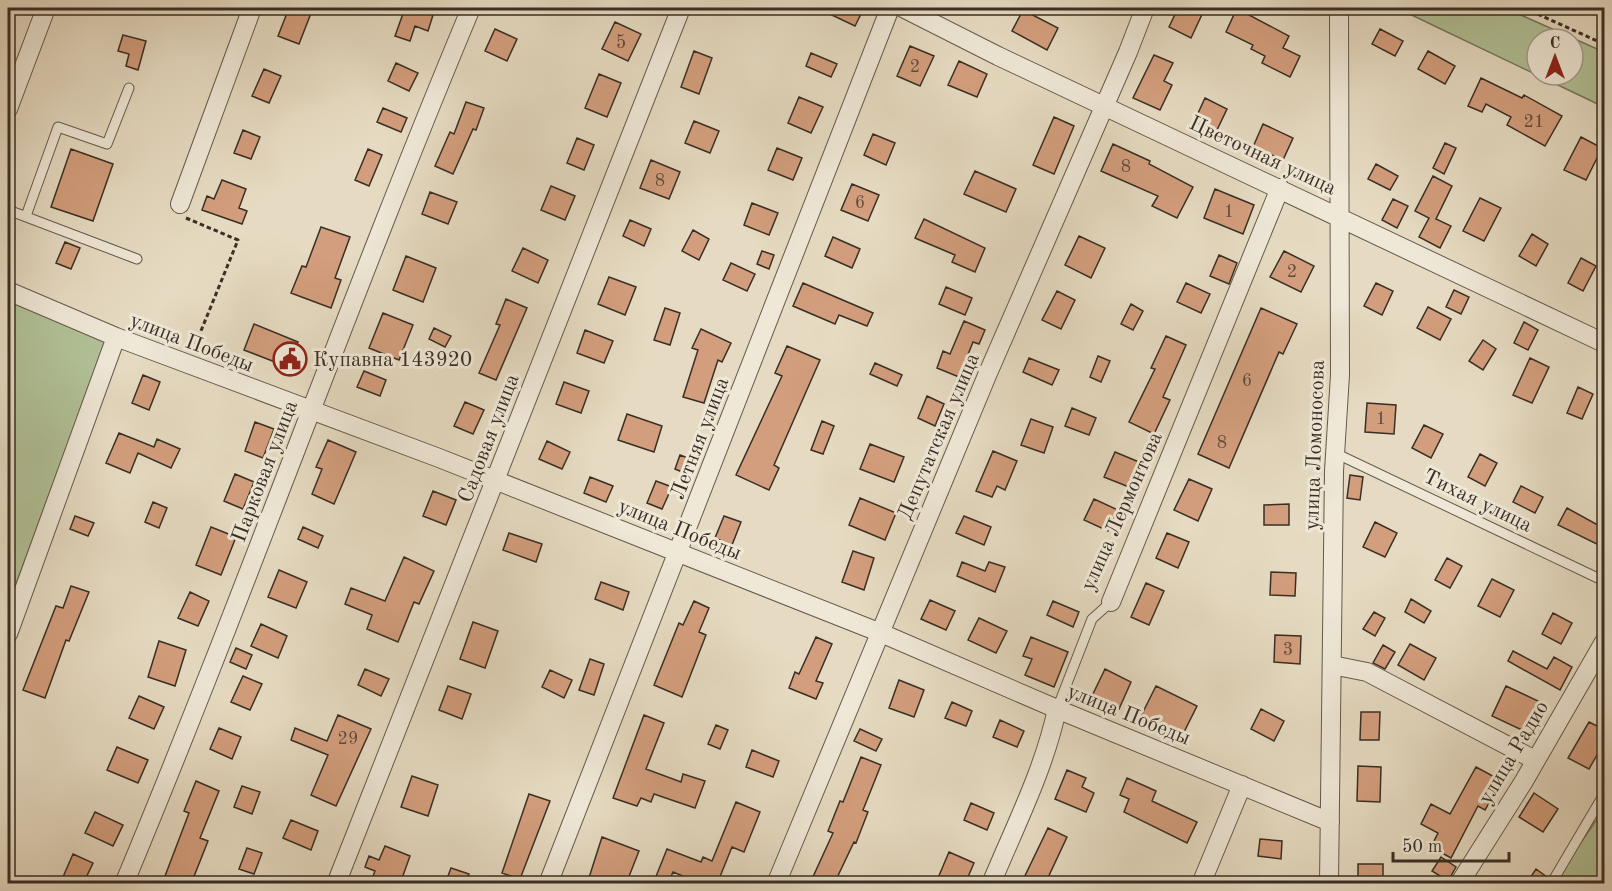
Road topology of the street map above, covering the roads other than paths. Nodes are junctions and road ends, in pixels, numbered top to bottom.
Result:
1 (46, 8) edge
2 (252, 8) edge
3 (471, 8) edge
4 (681, 8) edge
5 (890, 8) edge
6 (903, 8) edge
7 (1145, 8) edge
8 (1339, 8) edge
9 (129, 88) dead end
10 (1104, 106) junction
11 (8, 109) edge
12 (1280, 188) junction
13 (180, 204) road end
14 (8, 210) edge
15 (26, 216) junction
16 (1339, 216) junction
17 (137, 259) dead end
18 (8, 291) edge
19 (116, 337) junction
20 (1605, 343) edge
21 (311, 410) junction
22 (1335, 453) junction
23 (496, 480) junction
24 (679, 553) junction
25 (1605, 581) edge
26 (1111, 602) joint
27 (881, 633) junction
28 (8, 634) edge
29 (1605, 642) edge
30 (1332, 665) junction
31 (1057, 709) junction
32 (1535, 760) junction
33 (1242, 785) junction
34 (1605, 794) edge
35 (1330, 822) junction
36 (124, 884) edge
37 (336, 884) edge
38 (548, 884) edge
39 (776, 884) edge
40 (991, 884) edge
41 (1201, 884) edge
42 (1329, 884) edge
43 (1459, 884) edge
44 (1551, 884) edge

1 - 11 street
2 - 13 street
3 - 21 street, Парковая улица
4 - 23 street, Садовая улица
5 - 24 street, Летняя улица
6 - 10 street, Цветочная улица
7 - 10 street, Депутатская улица
8 - 16 street, улица Ломоносова
9 - 15 lane
10 - 12 street, Цветочная улица
10 - 27 street, Депутатская улица
12 - 16 street, Цветочная улица
12 - 26 street, улица Лермонтова
14 - 15 lane
15 - 17 lane
16 - 20 street, Цветочная улица
16 - 22 street, улица Ломоносова
18 - 19 street, улица Победы
19 - 21 street, улица Победы
19 - 28 street
21 - 23 street, улица Победы
21 - 36 street, Парковая улица
22 - 25 lane, Тихая улица
22 - 30 street, улица Ломоносова
23 - 24 street, улица Победы
23 - 37 street, Садовая улица
24 - 27 street, улица Победы
24 - 38 street, Летняя улица
26 - 31 lane, улица Лермонтова
27 - 31 street, улица Победы
27 - 39 street, Депутатская улица
29 - 32 street, улица Радио
30 - 32 street
30 - 35 street, улица Ломоносова
31 - 33 street, улица Победы
31 - 40 street, улица Лермонтова
32 - 43 street, улица Радио
33 - 35 street, улица Победы
33 - 41 street
34 - 44 lane
35 - 42 street, улица Ломоносова

